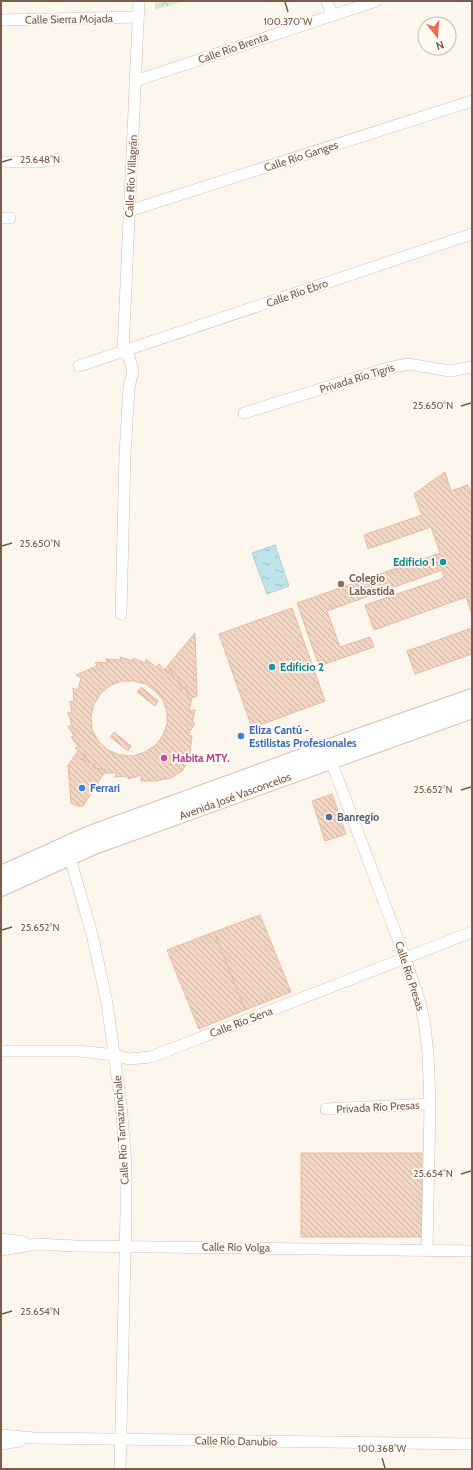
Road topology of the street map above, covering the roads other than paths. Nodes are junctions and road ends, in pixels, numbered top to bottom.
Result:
1 (139, 1) edge
2 (327, 1) edge
3 (376, 1) edge
4 (332, 15) junction
5 (138, 18) junction
6 (1, 20) edge
7 (135, 81) junction
8 (472, 101) edge
9 (56, 159) dead end
10 (1, 162) edge
11 (129, 211) junction
12 (472, 234) edge
13 (123, 351) junction
14 (78, 366) dead end
15 (472, 367) edge
16 (244, 413) dead end
17 (121, 614) dead end
18 (472, 697) edge
19 (472, 710) edge
20 (331, 761) junction
21 (68, 851) junction
22 (1, 874) edge
23 (1, 888) edge
24 (472, 932) edge
25 (405, 958) junction
26 (1, 1051) edge
27 (115, 1055) junction
28 (430, 1104) junction
29 (326, 1110) dead end
30 (1, 1239) edge
31 (37, 1244) junction
32 (125, 1246) junction
33 (1, 1250) edge
34 (427, 1250) junction
35 (472, 1251) edge
36 (1, 1435) edge
37 (34, 1438) junction
38 (120, 1440) junction
39 (1, 1444) edge
40 (472, 1444) edge
41 (120, 1469) edge

1 - 5 street, Calle Río Villagrán
2 - 4 street
3 - 4 street, Calle Río Brenta
4 - 7 street, Calle Río Brenta
5 - 6 street, Calle Sierra Mojada
5 - 7 street, Calle Río Villagrán
7 - 11 street, Calle Río Villagrán
8 - 11 street, Calle Río Ganges
9 - 10 street
11 - 13 street, Calle Río Villagrán
12 - 13 street, Calle Río Ebro
13 - 14 street, Calle Río Ebro
13 - 17 street
15 - 16 street, Privada Río Tigris
18 - 21 main road, Avenida José Vasconcelos
19 - 20 main road, Avenida José Vasconcelos
20 - 21 main road, Avenida José Vasconcelos
20 - 25 street, Calle Río Presas
21 - 22 main road, Avenida José Vasconcelos
21 - 23 main road, Avenida José Vasconcelos
21 - 27 street, Calle Río Tamazunchale
24 - 25 street, Calle Río Sena
25 - 27 street, Calle Río Sena
25 - 28 street, Calle Río Presas
26 - 27 street, Calle Río Sena
27 - 32 street, Calle Río Tamazunchale
28 - 29 street, Privada Río Presas
28 - 34 street, Calle Río Presas
30 - 31 street
31 - 32 street, Calle Río Volga
31 - 33 street, Calle Río Volga
32 - 34 street, Calle Río Volga
32 - 38 street, Calle Río Tamazunchale
34 - 35 street, Calle Río Volga
36 - 37 street, Calle Río Danubio
37 - 38 street, Calle Río Danubio
37 - 39 street
38 - 40 street, Calle Río Danubio
38 - 41 street, Calle Río Tamazunchale

